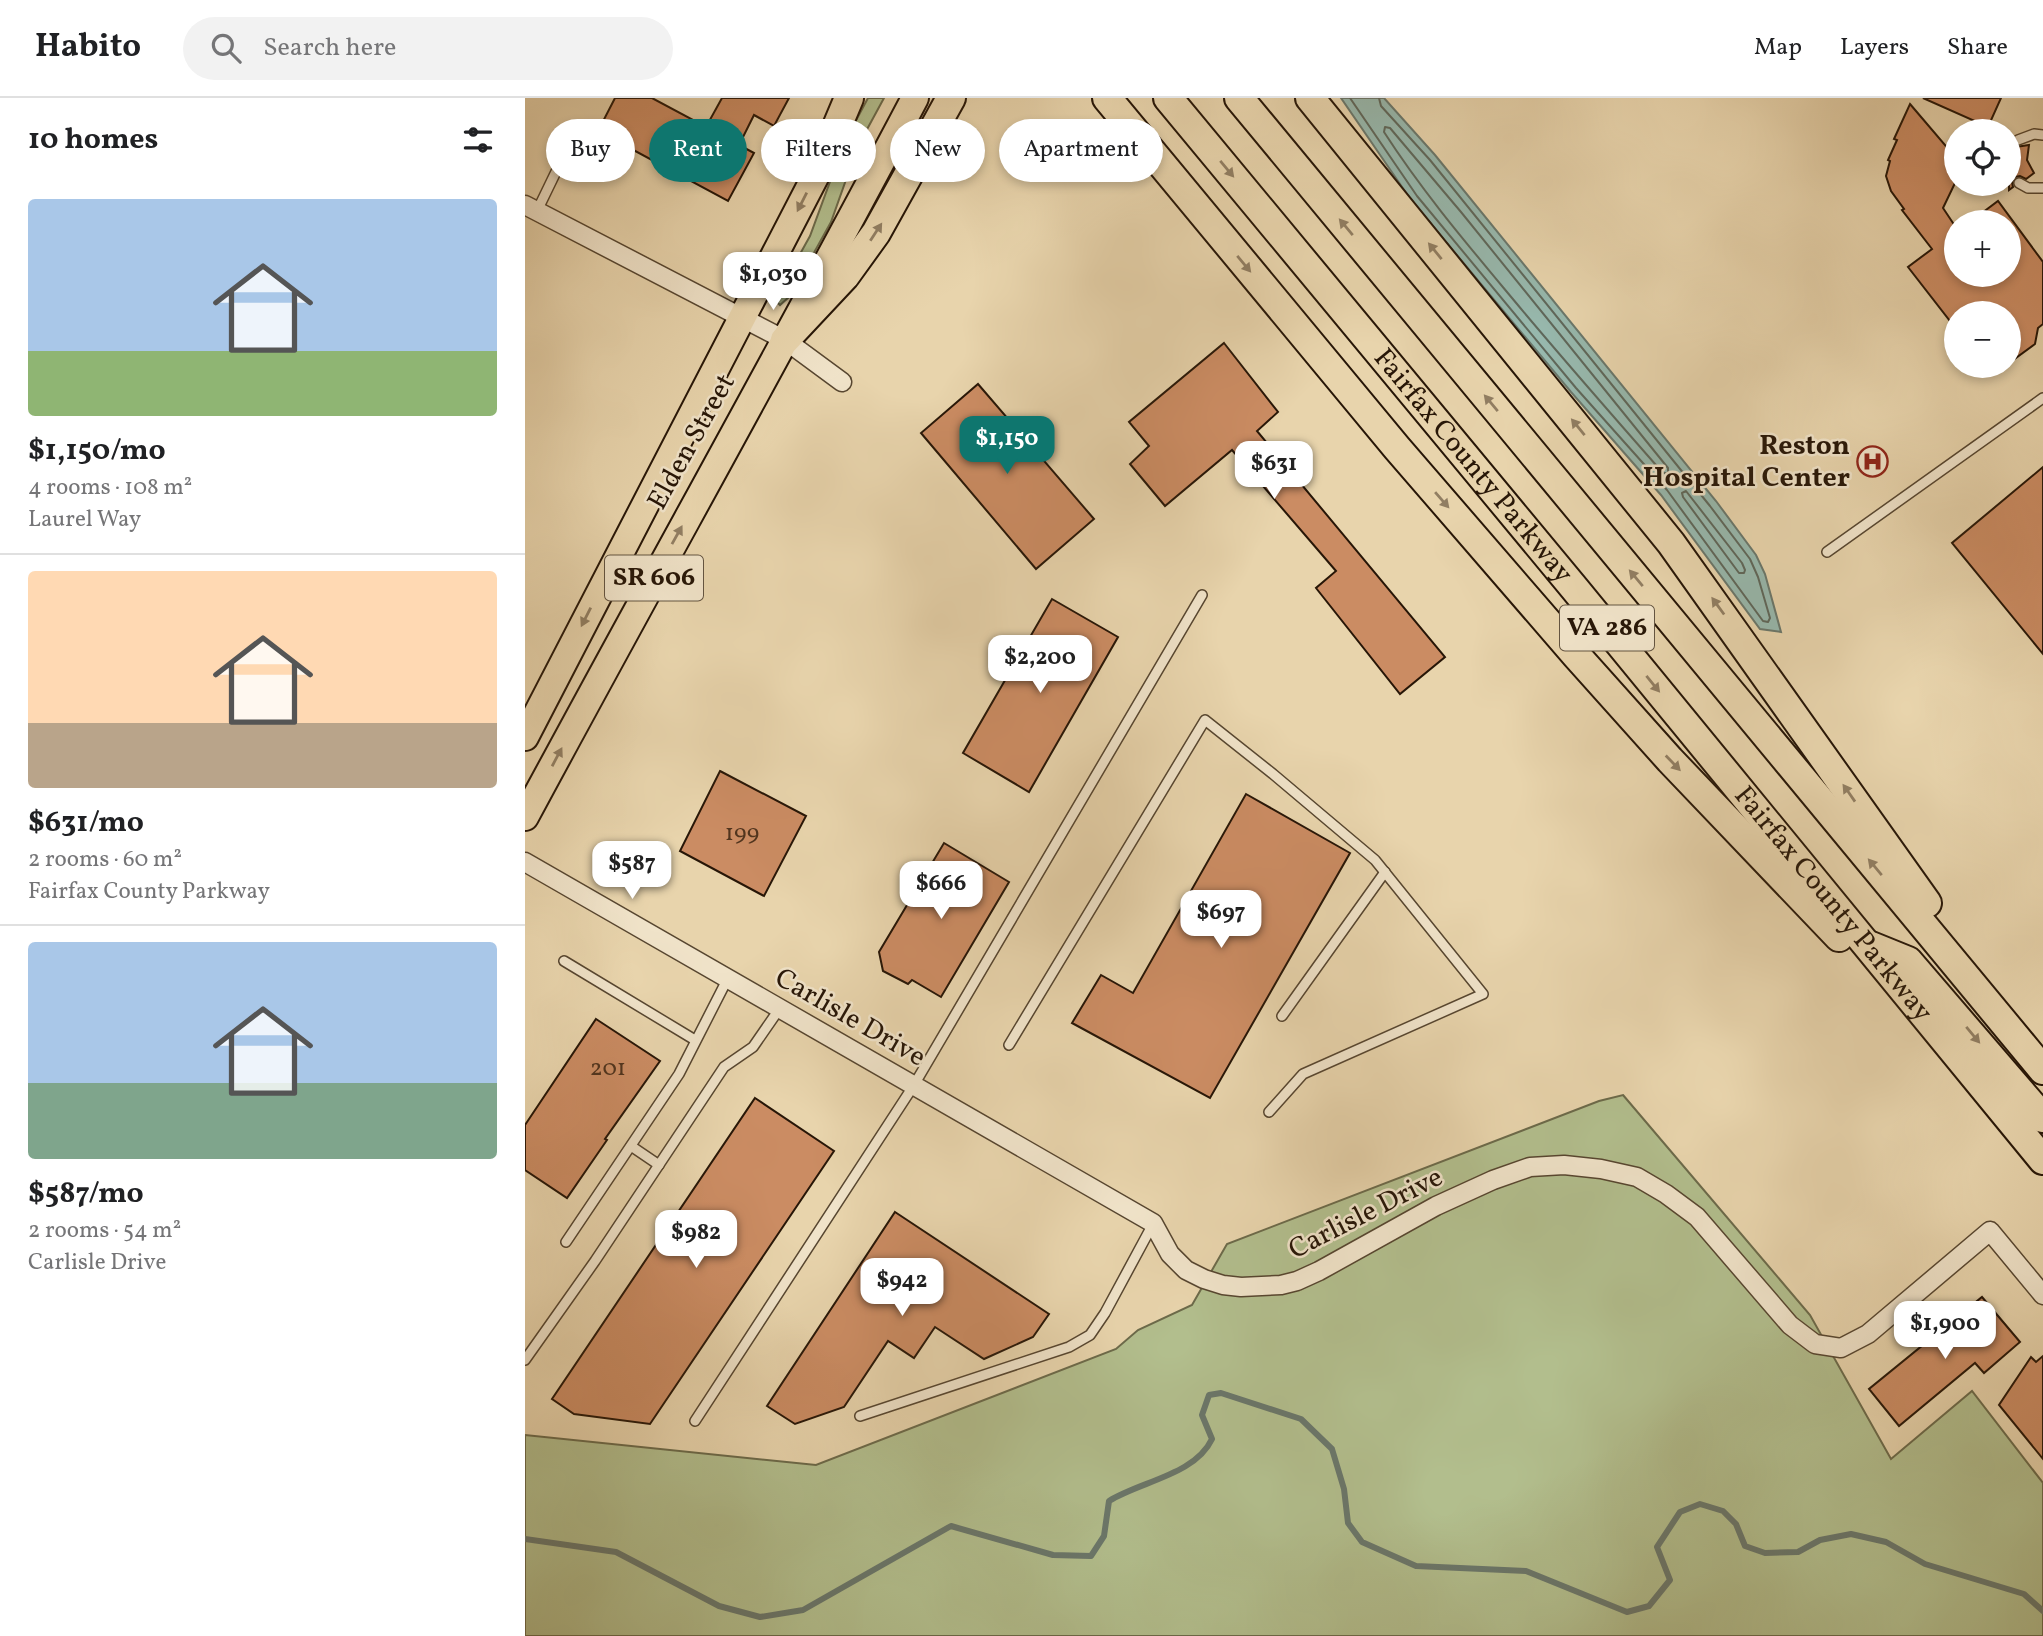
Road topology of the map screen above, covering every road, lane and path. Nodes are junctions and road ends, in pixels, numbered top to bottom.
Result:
1 (849, 98) edge
2 (856, 98) edge
3 (915, 98) edge
4 (951, 98) edge
5 (1107, 98) edge
6 (1168, 98) edge
7 (1239, 98) edge
8 (1310, 98) edge
9 (840, 119) edge
10 (845, 119) edge
11 (2043, 135) edge
12 (2021, 140) edge
13 (547, 182) edge
14 (812, 182) edge
15 (2021, 184) edge
16 (2043, 188) edge
17 (531, 208) edge
18 (743, 318) junction
19 (785, 340) junction
20 (842, 382) dead end
21 (2043, 398) edge
22 (1827, 552) dead end
23 (1202, 595) dead end
24 (525, 737) edge
25 (525, 817) edge
26 (525, 862) edge
27 (1385, 872) junction
28 (1868, 945) junction
29 (564, 961) dead end
30 (728, 978) junction
31 (780, 1008) junction
32 (1282, 1016) dead end
33 (695, 1040) junction
34 (1009, 1045) dead end
35 (2043, 1070) edge
36 (913, 1085) junction
37 (1995, 1103) junction
38 (1269, 1112) dead end
39 (2043, 1118) edge
40 (631, 1146) junction
41 (2043, 1160) edge
42 (659, 1165) junction
43 (1153, 1223) junction
44 (566, 1242) dead end
45 (2043, 1295) edge
46 (525, 1360) edge
47 (860, 1416) dead end
48 (695, 1421) dead end

1 - 9 highway
2 - 10 main road, Elden Street / SR 606
3 - 19 main road, Elden Street / SR 606
19 -> 4 highway
5 -> 37 highway
6 -> 28 highway, Fairfax County Parkway / VA 286
35 -> 7 highway, Fairfax County Parkway / VA 286
35 -> 8 highway
11 - 12 lane
13 - 17 lane
14 -> 18 main road, Elden Street / SR 606
15 - 16 lane
17 - 18 street
18 - 19 street
18 -> 24 main road, Elden Street / SR 606
19 - 20 street
25 -> 19 main road, Elden Street / SR 606
21 - 22 lane
23 - 36 lane
26 - 30 street, Carlisle Drive
27 - 32 lane
27 - 34 lane
27 - 38 lane
28 - 37 highway, Fairfax County Parkway / VA 286
28 -> 39 highway
29 - 33 lane
30 - 31 street, Carlisle Drive
30 - 33 lane
31 - 36 street, Carlisle Drive
31 - 42 lane
33 - 40 lane
36 - 43 street, Carlisle Drive
36 - 48 lane
37 - 41 highway, Fairfax County Parkway / VA 286
40 - 42 lane
40 - 44 lane
42 - 46 lane
43 - 45 street, Carlisle Drive
43 - 47 lane

